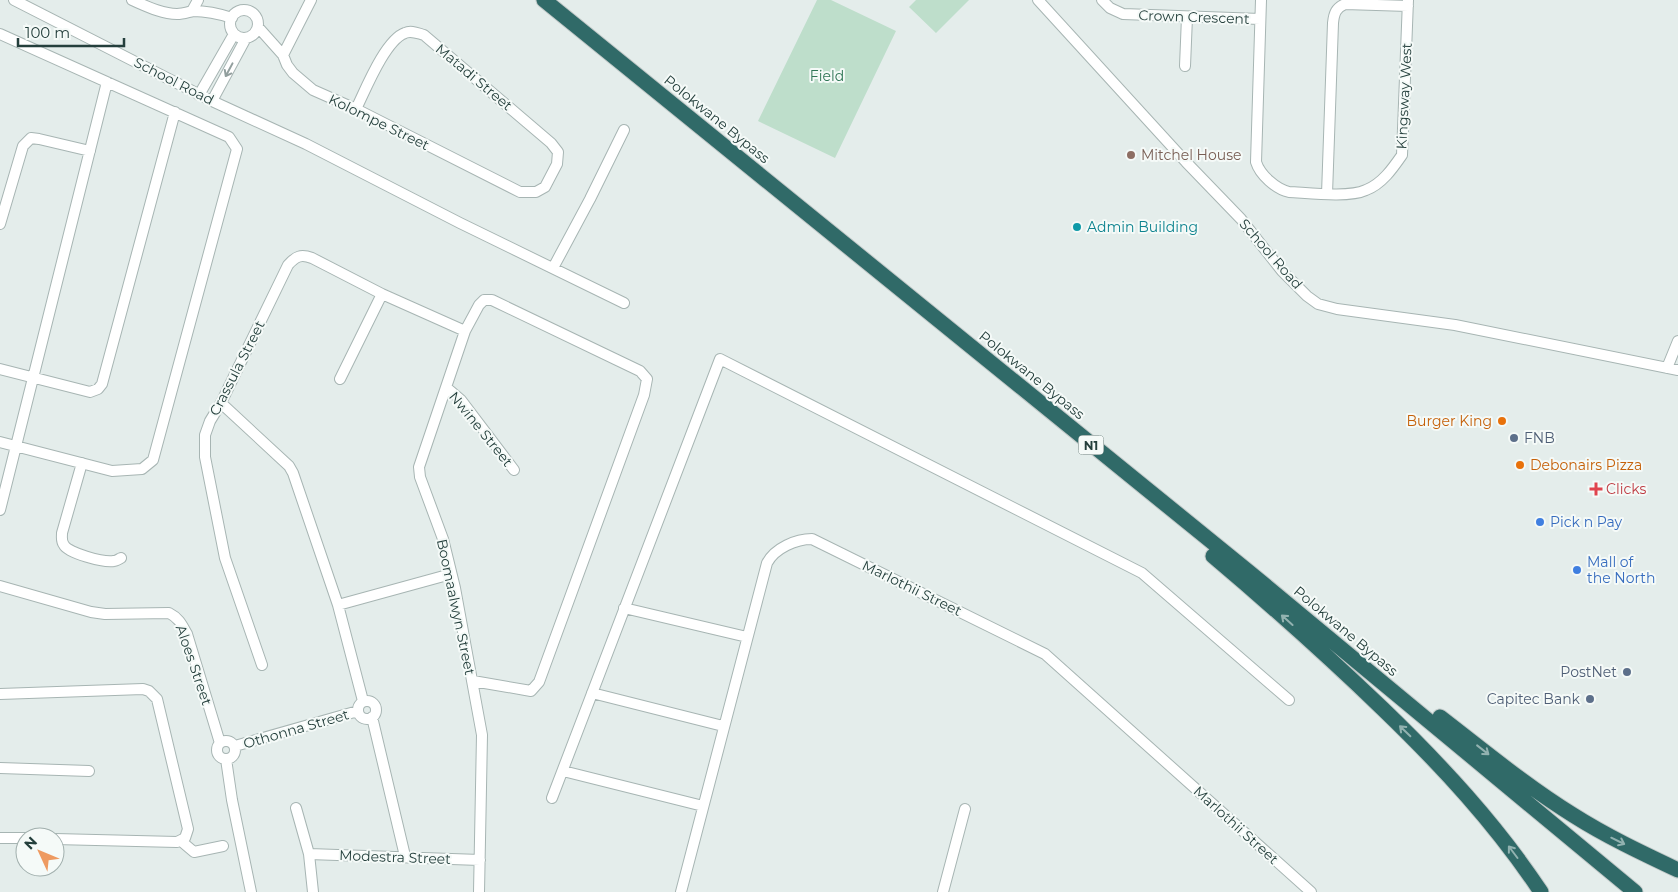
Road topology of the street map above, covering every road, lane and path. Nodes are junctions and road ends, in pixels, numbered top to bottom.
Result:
1 (14, 0) edge
2 (132, 0) edge
3 (198, 0) edge
4 (311, 0) edge
5 (544, 0) edge
6 (1038, 0) edge
7 (1102, 0) edge
8 (1261, 0) edge
9 (1408, 3) edge
10 (192, 11) junction
11 (1187, 17) junction
12 (232, 18) junction
13 (1260, 19) junction
14 (258, 27) junction
15 (0, 34) edge
16 (234, 34) junction
17 (246, 38) junction
18 (283, 55) junction
19 (1185, 66) dead end
20 (107, 82) junction
21 (199, 95) junction
22 (212, 101) junction
23 (356, 110) junction
24 (175, 112) junction
25 (624, 130) dead end
26 (90, 151) junction
27 (520, 192) joint
28 (1327, 194) junction
29 (0, 224) edge
30 (553, 268) junction
31 (382, 294) junction
32 (624, 303) dead end
33 (466, 332) junction
34 (1678, 340) edge
35 (0, 369) edge
36 (1675, 369) edge
37 (32, 378) junction
38 (340, 379) dead end
39 (448, 388) junction
40 (221, 403) junction
41 (0, 442) edge
42 (15, 446) junction
43 (82, 463) junction
44 (514, 470) dead end
45 (1170, 509) junction
46 (0, 510) edge
47 (121, 558) dead end
48 (1249, 572) junction
49 (451, 574) junction
50 (0, 586) edge
51 (338, 605) junction
52 (624, 608) junction
53 (747, 637) junction
54 (262, 666) dead end
55 (473, 681) junction
56 (592, 693) junction
57 (0, 694) edge
58 (1289, 700) dead end
59 (363, 701) junction
60 (358, 712) junction
61 (372, 717) junction
62 (723, 726) junction
63 (220, 743) junction
64 (235, 746) junction
65 (226, 759) junction
66 (0, 768) edge
67 (89, 771) dead end
68 (563, 772) junction
69 (552, 798) dead end
70 (703, 806) junction
71 (296, 808) dead end
72 (965, 809) dead end
73 (0, 838) edge
74 (15, 838) edge
75 (65, 839) edge
76 (183, 839) junction
77 (223, 846) dead end
78 (309, 854) junction
79 (405, 856) junction
80 (480, 860) junction
81 (1678, 870) edge
82 (251, 892) edge
83 (313, 892) edge
84 (480, 892) edge
85 (681, 892) edge
86 (943, 892) edge
87 (1311, 892) edge
88 (1541, 892) edge
89 (1635, 892) edge

1 - 21 street, School Road
2 - 10 street
3 - 10 street
4 - 18 street
5 - 45 highway, Polokwane Bypass / N1
6 - 36 street, School Road
7 - 11 street, Crown Crescent
8 - 13 street, Kingsway West
9 - 28 street, Kingsway West
9 - 28 street
10 - 12 street
11 - 13 street, Crown Crescent
11 - 19 street
12 - 14 street
12 - 16 street
13 - 28 street, Kingsway West
14 - 17 street
14 - 18 street, Kolompe Street
15 - 20 street
16 - 17 street
16 - 21 street
17 -> 22 street
18 - 23 street, Kolompe Street
20 - 24 street
20 - 26 street
21 - 22 street, School Road
22 - 30 street, School Road
23 - 27 street, Kolompe Street
23 - 27 street, Matadi Street
24 - 37 street
24 - 43 street
25 - 30 street
26 - 29 street
26 - 37 street
30 - 32 street, School Road
31 - 33 street, Crassula Street
31 - 38 street
31 - 40 street, Crassula Street
33 - 39 street, Boomaalwyn Street
33 - 55 street, Boomaalwyn Street
34 - 36 street
35 - 37 street
37 - 42 street
39 - 44 street, Nwine Street
39 - 49 street, Boomaalwyn Street
40 - 51 street
40 - 54 street, Crassula Street
41 - 42 street
42 - 43 street
42 - 46 street
43 - 47 street
45 - 48 highway, Polokwane Bypass / N1
88 -> 45 highway
48 -> 81 highway
48 - 89 highway, Polokwane Bypass / N1
49 - 51 street
49 - 55 street, Boomaalwyn Street
50 - 63 street, Aloes Street
51 - 59 street
52 - 53 street
52 - 56 street
52 - 58 street
53 - 62 street, Marlothii Street
53 - 87 street, Marlothii Street
55 - 80 street, Boomaalwyn Street
56 - 62 street
56 - 68 street
57 - 76 street
59 - 60 street
59 - 61 street
60 - 61 street
60 - 64 street, Othonna Street
61 - 79 street
62 - 70 street, Marlothii Street
63 - 64 street
63 - 65 street
64 - 65 street
65 - 82 street
66 - 67 street
68 - 69 street
68 - 70 street
70 - 85 street, Marlothii Street
71 - 78 street
72 - 86 street
73 - 74 street
75 - 76 street
76 - 77 street
78 - 79 street, Modestra Street
78 - 83 street
79 - 80 street, Modestra Street
80 - 84 street, Boomaalwyn Street

